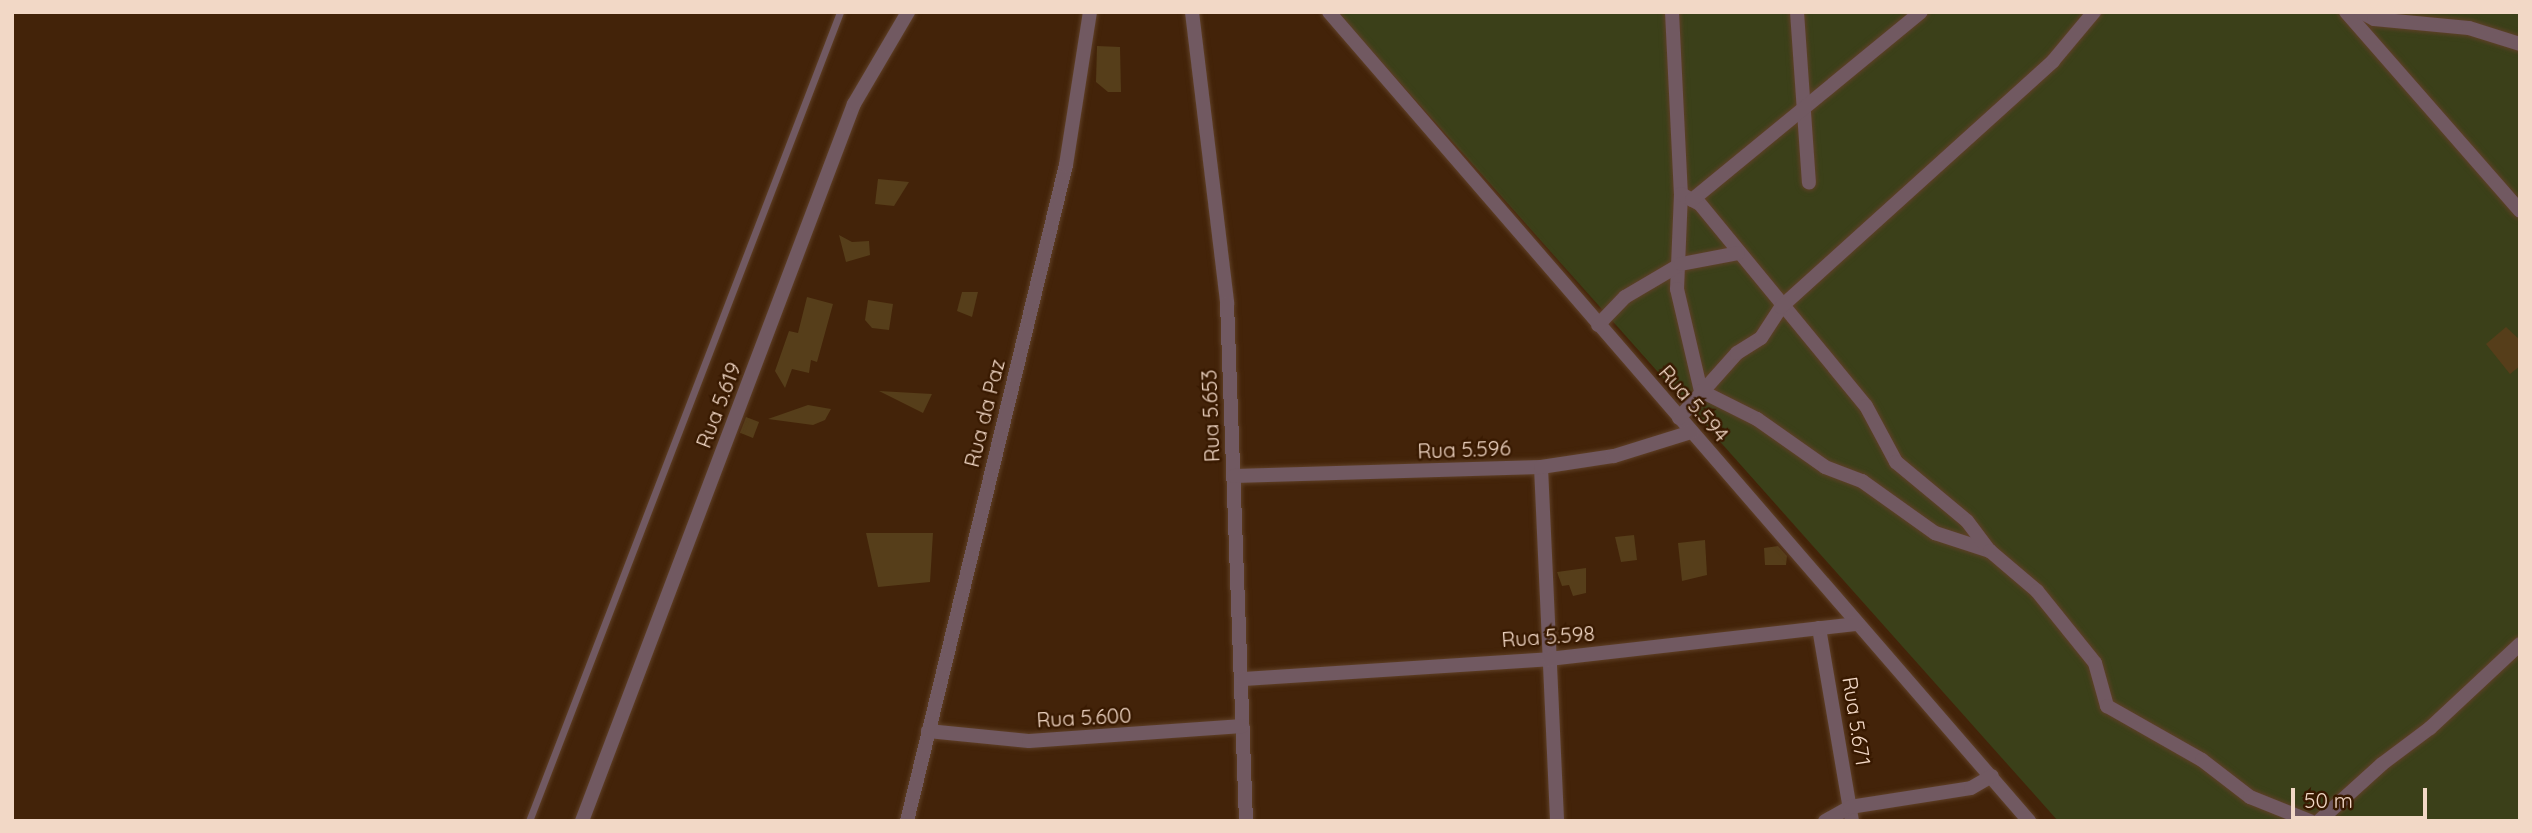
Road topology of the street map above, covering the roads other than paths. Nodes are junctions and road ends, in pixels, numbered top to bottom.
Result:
1 (840, 12) edge
2 (908, 12) edge
3 (1090, 12) edge
4 (1192, 12) edge
5 (1329, 12) edge
6 (1672, 12) edge
7 (1797, 12) edge
8 (1921, 12) edge
9 (2094, 12) edge
10 (2346, 12) edge
11 (2361, 12) edge
12 (2520, 44) edge
13 (1805, 107) junction
14 (1809, 183) dead end
15 (1686, 197) junction
16 (2520, 211) edge
17 (1738, 253) junction
18 (1681, 264) junction
19 (1781, 307) junction
20 (1598, 325) junction
21 (1701, 391) junction
22 (1679, 418) junction
23 (1691, 432) junction
24 (1541, 467) junction
25 (1234, 476) junction
26 (1990, 551) junction
27 (1857, 624) junction
28 (1819, 628) junction
29 (2520, 644) edge
30 (1549, 659) junction
31 (1242, 679) junction
32 (1242, 726) junction
33 (928, 731) junction
34 (1992, 776) junction
35 (1851, 814) edge
36 (529, 821) edge
37 (582, 821) edge
38 (907, 821) edge
39 (1246, 821) edge
40 (1557, 821) edge
41 (1825, 821) edge
42 (2029, 821) edge
43 (2310, 821) edge
44 (2319, 821) edge

1 - 36 lane
2 - 37 street, Rua 5.619
3 - 33 street, Rua da Paz
4 - 25 street, Rua 5.653
5 - 20 street, Rua 5.594
6 - 15 street
7 - 13 street
8 - 13 street
9 - 19 street
10 - 16 street
11 - 12 street
13 - 14 street
13 - 15 street
15 - 17 street
15 - 18 street
17 - 18 street
17 - 19 street
18 - 20 street
18 - 21 street
19 - 21 street
19 - 26 street
20 - 22 street, Rua 5.594
21 - 22 street
21 - 26 street
22 - 23 street, Rua 5.594
23 - 24 street, Rua 5.596
23 - 27 street, Rua 5.594
24 - 25 street, Rua 5.596
24 - 30 street
25 - 31 street, Rua 5.653
26 - 43 street
27 - 28 street, Rua 5.598
27 - 34 street, Rua 5.594
28 - 30 street, Rua 5.598
28 - 35 street, Rua 5.671
29 - 44 street
30 - 31 street, Rua 5.598
30 - 40 street
31 - 32 street, Rua 5.653
32 - 33 street, Rua 5.600
32 - 39 street, Rua 5.653
33 - 38 street, Rua da Paz
34 - 35 street
34 - 42 street, Rua 5.594
35 - 41 street

